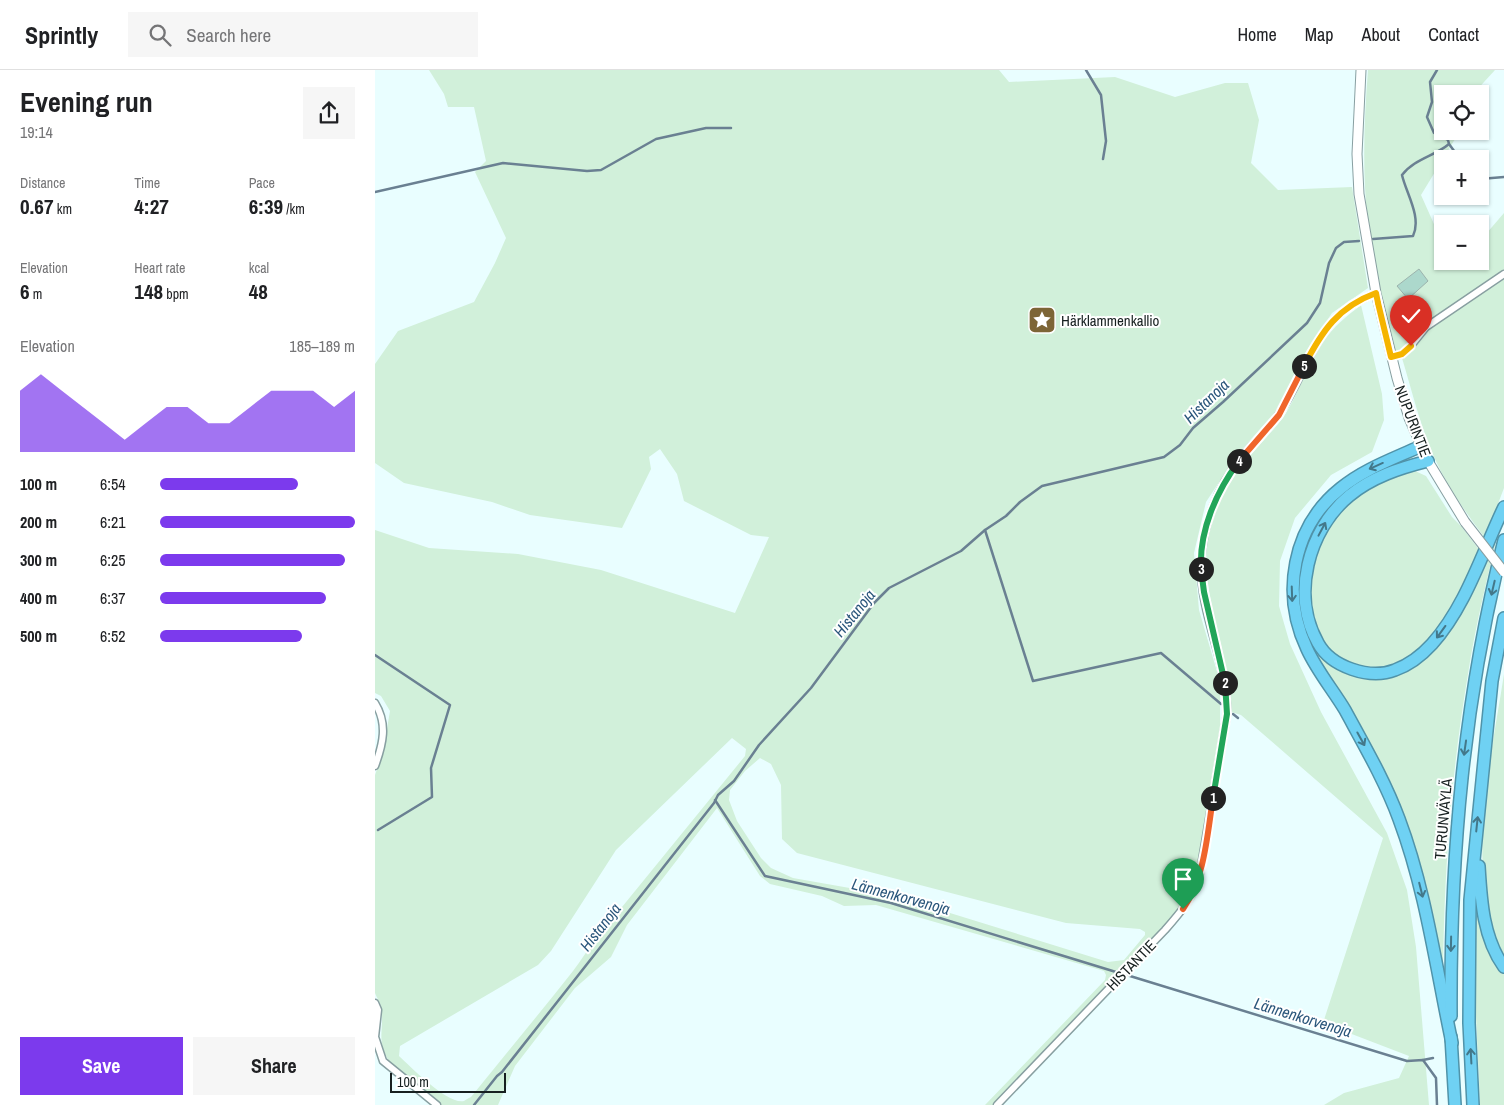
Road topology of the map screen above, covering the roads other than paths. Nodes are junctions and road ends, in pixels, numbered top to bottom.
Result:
1 (1361, 70) edge
2 (1504, 274) edge
3 (1376, 293) junction
4 (1391, 357) junction
5 (1421, 446) junction
6 (1428, 461) junction
7 (1504, 507) edge
8 (1504, 540) edge
9 (1504, 572) edge
10 (1504, 618) edge
11 (375, 703) edge
12 (375, 766) edge
13 (1475, 848) junction
14 (1504, 967) edge
15 (375, 1003) edge
16 (1451, 1043) junction
17 (383, 1061) junction
18 (376, 1065) edge
19 (437, 1105) edge
20 (997, 1105) edge
21 (1455, 1105) edge
22 (1473, 1105) edge

1 - 3 main road, NUPURINTIE
2 - 4 street
3 - 4 main road, NUPURINTIE
3 - 20 street, HISTANTIE
4 - 5 main road, NUPURINTIE
5 - 6 main road, NUPURINTIE
5 -> 16 highway
7 -> 6 highway
6 - 9 main road, NUPURINTIE, bridge
8 -> 16 highway, TURUNVÄYLÄ
13 -> 10 highway
11 - 12 street
13 - 14 highway
22 -> 13 highway
15 - 17 street
16 - 21 highway, TURUNVÄYLÄ
17 - 18 street
17 - 19 street

